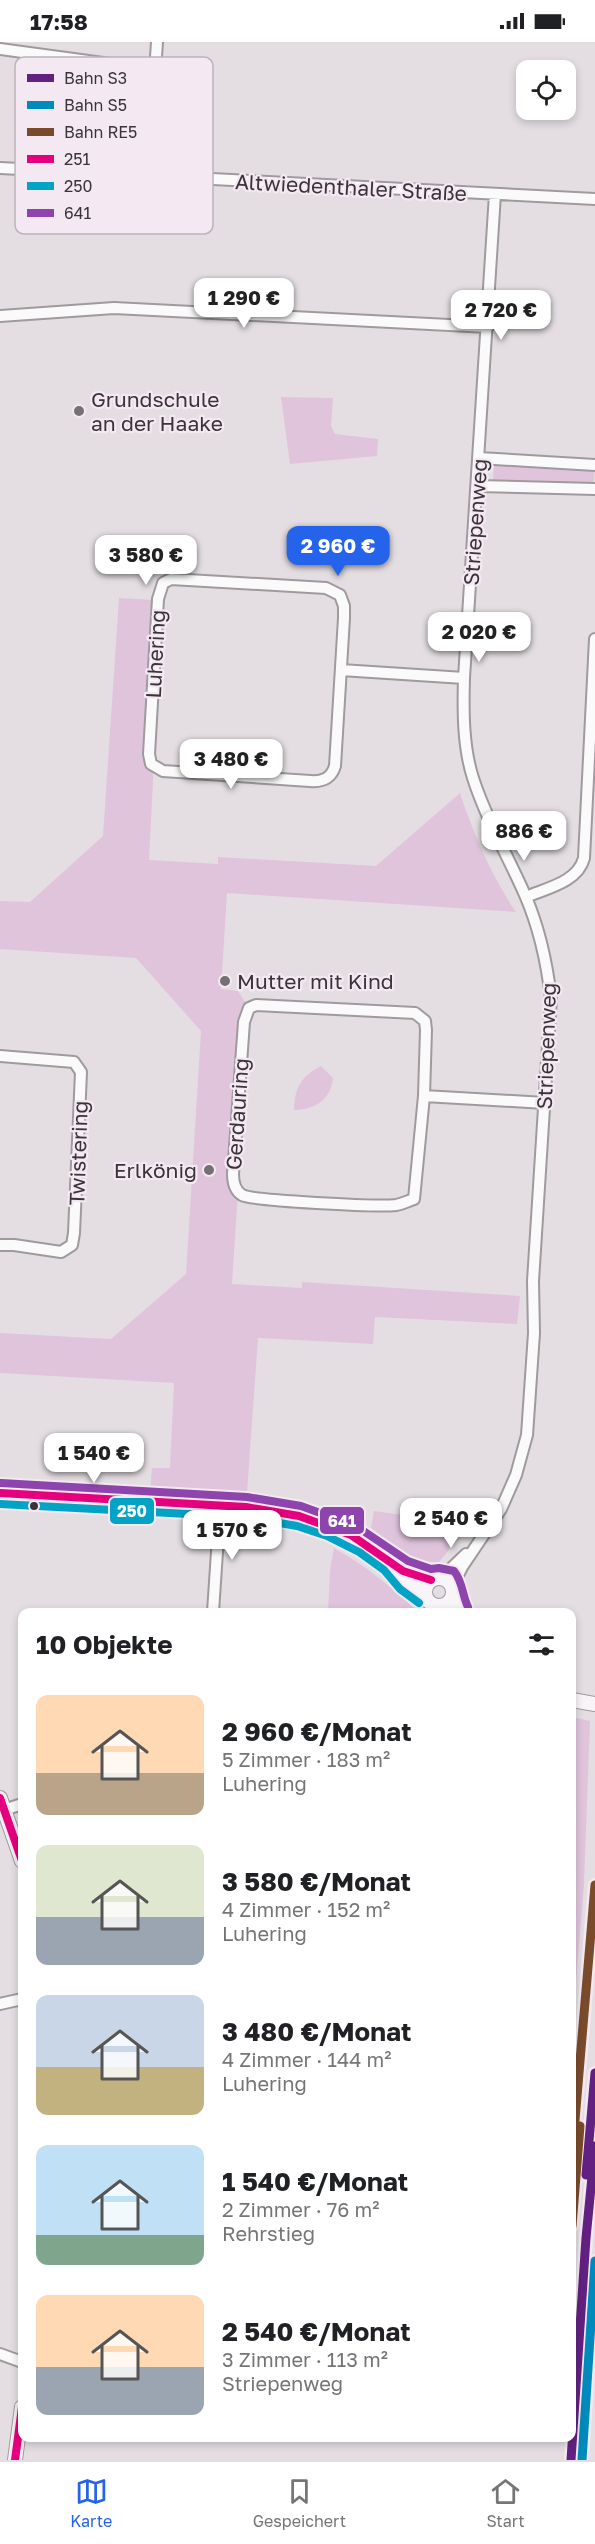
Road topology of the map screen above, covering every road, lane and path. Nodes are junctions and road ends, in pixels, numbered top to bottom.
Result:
1 (157, 42) edge
2 (0, 49) edge
3 (59, 57) edge
4 (156, 57) edge
5 (0, 168) edge
6 (15, 169) edge
7 (213, 179) edge
8 (495, 194) junction
9 (595, 199) edge
10 (0, 316) edge
11 (488, 327) junction
12 (479, 458) junction
13 (595, 465) edge
14 (477, 486) junction
15 (595, 489) edge
16 (595, 639) edge
17 (341, 670) junction
18 (464, 678) junction
19 (526, 897) junction
20 (0, 1056) edge
21 (424, 1096) junction
22 (544, 1103) junction
23 (0, 1245) edge
24 (0, 1493) edge
25 (220, 1507) junction
26 (391, 1562) junction
27 (444, 1586) junction
28 (425, 1594) junction
29 (213, 1608) edge
30 (440, 1608) edge
31 (443, 1608) edge
32 (457, 1608) edge
33 (576, 1701) edge
34 (595, 1704) edge
35 (2, 1804) edge
36 (18, 1804) edge
37 (18, 1850) edge
38 (18, 2000) edge
39 (0, 2004) edge
40 (0, 2354) edge
41 (18, 2361) edge
42 (18, 2437) edge
43 (15, 2460) edge

1 - 4 street
2 - 3 street
5 - 6 street, Altwiedenthaler Straße
7 - 8 street, Altwiedenthaler Straße
8 - 9 street, Altwiedenthaler Straße
8 - 11 street, Striepenweg
10 - 11 street
11 - 12 street, Striepenweg
12 - 13 street
12 - 14 street, Striepenweg
14 - 15 street
14 - 18 street, Striepenweg
16 - 19 street
17 - 17 street, Luhering
17 - 18 street
18 - 19 street, Striepenweg
19 - 22 street, Striepenweg
20 - 23 street, Twistering
21 - 21 street, Gerdauring
21 - 22 street
22 - 27 street, Striepenweg
24 - 25 street
25 - 26 street
25 - 29 street
26 - 27 street
26 - 28 street
27 - 28 street
27 - 31 street
27 - 32 street
28 - 30 street
33 - 34 street
35 - 36 street
35 - 37 street
38 - 39 street
40 - 41 street
42 - 43 street

